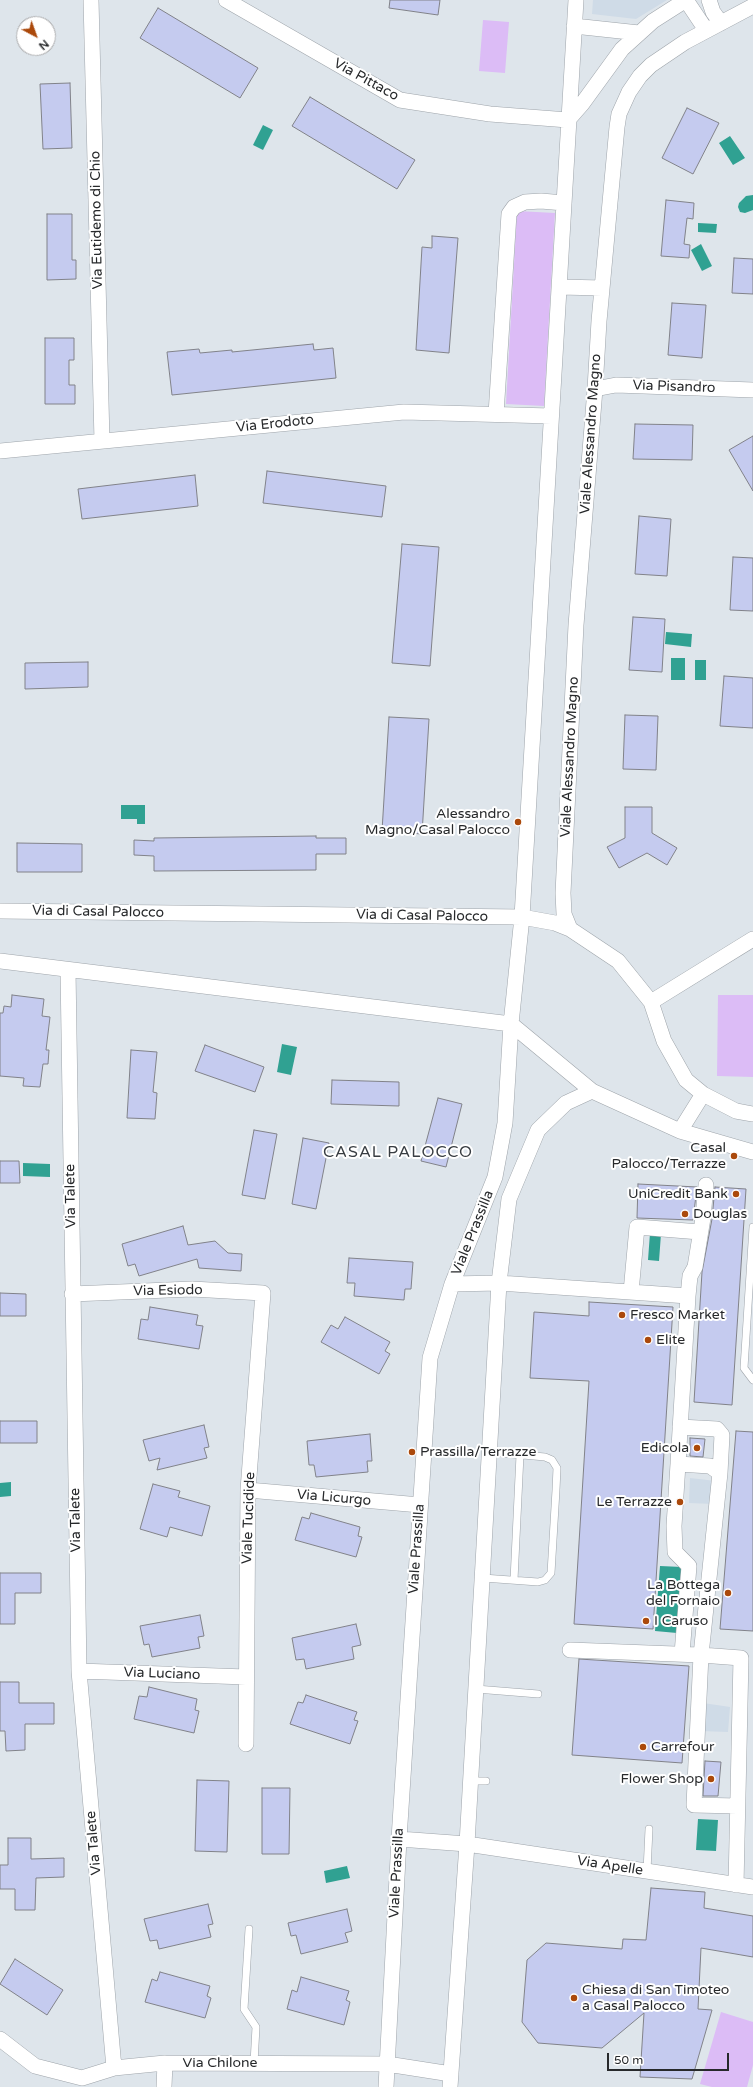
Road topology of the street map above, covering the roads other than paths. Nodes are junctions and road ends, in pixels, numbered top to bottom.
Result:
1 (91, 0) edge
2 (226, 0) edge
3 (576, 0) edge
4 (686, 0) edge
5 (708, 0) edge
6 (753, 6) edge
7 (721, 23) junction
8 (574, 26) junction
9 (706, 30) junction
10 (639, 33) junction
11 (568, 120) junction
12 (564, 203) junction
13 (560, 287) junction
14 (602, 288) junction
15 (595, 389) junction
16 (753, 390) edge
17 (496, 414) junction
18 (551, 416) junction
19 (102, 441) junction
20 (0, 451) edge
21 (0, 911) edge
22 (522, 917) junction
23 (570, 929) junction
24 (753, 940) edge
25 (0, 961) edge
26 (68, 970) junction
27 (650, 1002) junction
28 (512, 1024) junction
29 (592, 1091) junction
30 (703, 1094) junction
31 (753, 1114) edge
32 (680, 1132) junction
33 (753, 1152) edge
34 (706, 1185) dead end
35 (753, 1227) edge
36 (700, 1232) junction
37 (499, 1283) junction
38 (452, 1284) junction
39 (631, 1292) junction
40 (263, 1293) joint
41 (72, 1294) junction
42 (688, 1296) junction
43 (753, 1380) edge
44 (680, 1427) junction
45 (490, 1452) junction
46 (520, 1455) junction
47 (678, 1464) junction
48 (720, 1474) junction
49 (248, 1490) junction
50 (420, 1505) junction
51 (482, 1578) junction
52 (514, 1580) junction
53 (570, 1650) dead end
54 (682, 1654) junction
55 (701, 1655) junction
56 (78, 1671) junction
57 (246, 1677) junction
58 (476, 1689) junction
59 (538, 1694) dead end
60 (246, 1744) dead end
61 (736, 1806) junction
62 (650, 1829) dead end
63 (399, 1840) junction
64 (467, 1844) junction
65 (647, 1871) junction
66 (736, 1885) junction
67 (753, 1887) edge
68 (249, 1929) dead end
69 (0, 2039) edge
70 (165, 2063) junction
71 (254, 2063) junction
72 (387, 2064) junction
73 (114, 2068) junction
74 (451, 2080) edge
75 (164, 2087) edge
76 (386, 2087) edge

1 - 19 street, Via Eutidemo di Chio
2 - 11 street, Via Pittaco
3 - 8 street
4 - 9 street
4 - 10 street
5 - 7 street
6 - 7 street, Viale Alessandro Magno
7 - 9 street, Viale Alessandro Magno
8 - 10 street
8 - 11 street
9 - 14 street, Viale Alessandro Magno
10 - 11 street
11 - 12 street
12 - 13 street
12 - 17 street
13 - 14 street
13 - 18 street
14 - 15 street, Viale Alessandro Magno
15 - 16 street, Via Pisandro
15 - 23 street, Viale Alessandro Magno
17 - 18 street, Via Erodoto
17 - 19 street, Via Erodoto
18 - 22 street
19 - 20 street, Via Erodoto
21 - 22 street, Via di Casal Palocco
22 - 23 street, Via di Casal Palocco
22 - 28 street
23 - 27 street, Via di Casal Palocco
24 - 27 street
25 - 26 street
26 - 28 street
26 - 41 street, Via Talete
27 - 30 street, Via di Casal Palocco
28 - 29 street
28 - 38 street, Viale Prassilla
29 - 32 street
29 - 37 street, Viale Prassilla
30 - 31 street, Via di Casal Palocco
30 - 32 street
32 - 33 street
34 - 36 street
35 - 43 lane
36 - 39 street
36 - 42 street
37 - 38 street
37 - 39 street
37 - 45 street, Viale Prassilla
38 - 50 street, Viale Prassilla
39 - 42 street
40 - 41 street, Via Esiodo
40 - 49 street, Viale Tucidide
41 - 56 street, Via Talete
42 - 44 street
44 - 47 street
44 - 48 street
45 - 46 lane
45 - 51 street, Viale Prassilla
46 - 52 lane
46 - 52 lane
47 - 48 street
47 - 54 street
48 - 55 street
49 - 50 street, Via Licurgo
49 - 57 street, Viale Tucidide
50 - 63 street, Viale Prassilla
51 - 52 lane
51 - 58 street, Viale Prassilla
53 - 54 street
54 - 55 street
55 - 61 street
55 - 61 street
56 - 57 street, Via Luciano
56 - 73 street, Via Talete
57 - 60 street, Viale Tucidide
58 - 59 lane
58 - 64 street, Viale Prassilla
61 - 66 street
62 - 65 lane
63 - 64 street, Via Apelle
63 - 72 street, Viale Prassilla
64 - 65 street, Via Apelle
64 - 74 street, Viale Prassilla
65 - 66 street, Via Apelle
66 - 67 street, Via Apelle
68 - 71 lane
69 - 73 street, Via Chilone
70 - 71 street, Via Chilone
70 - 73 street, Via Chilone
70 - 75 street
71 - 72 street, Via Chilone
72 - 74 street, Via Chilone
72 - 76 street, Viale Prassilla

